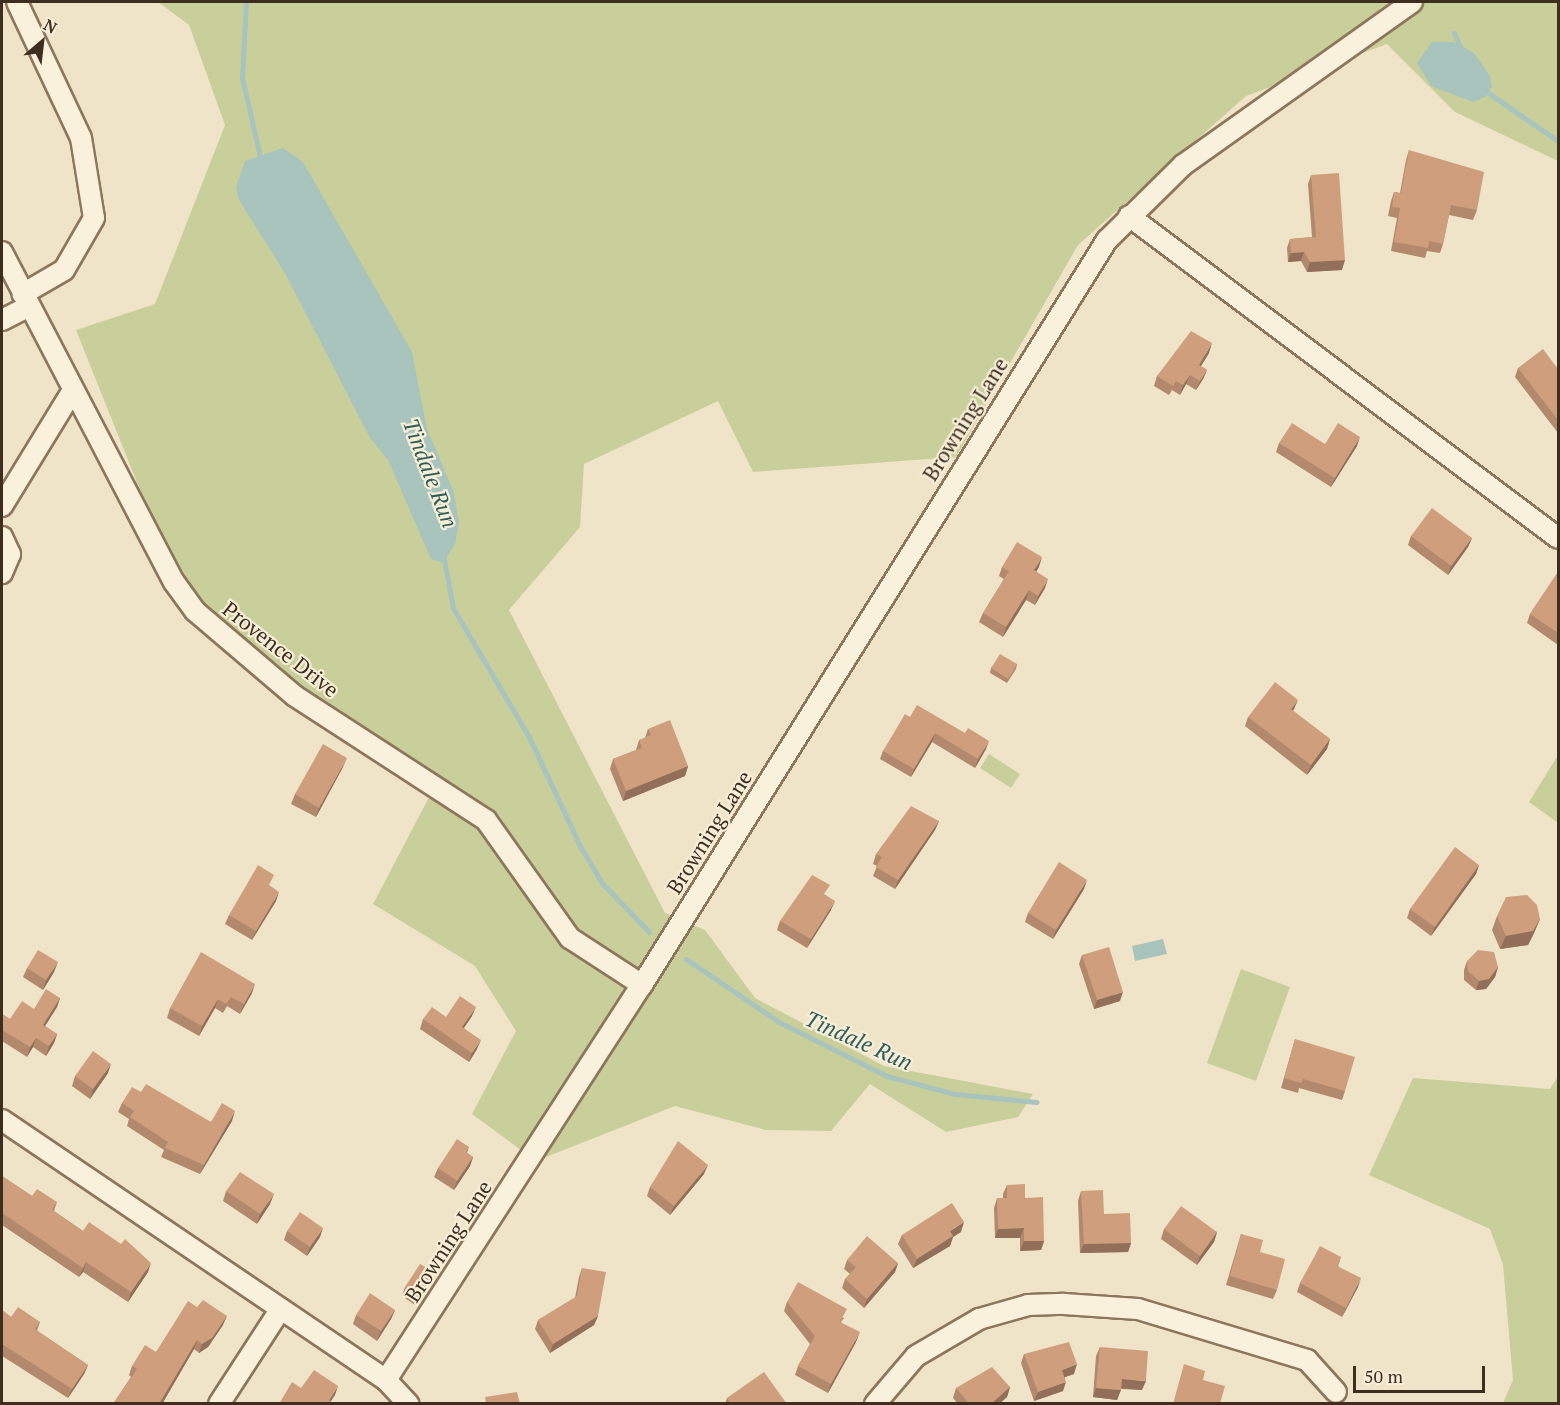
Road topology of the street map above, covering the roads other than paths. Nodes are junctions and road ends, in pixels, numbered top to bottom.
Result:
1 (17, 2) edge
2 (1412, 2) edge
3 (1130, 216) junction
4 (2, 252) edge
5 (17, 290) edge
6 (2, 320) edge
7 (73, 390) junction
8 (2, 506) edge
9 (2, 537) edge
10 (1558, 538) edge
11 (2, 573) edge
12 (642, 985) junction
13 (2, 1119) edge
14 (280, 1310) junction
15 (386, 1380) junction
16 (1336, 1392) dead end
17 (219, 1404) edge
18 (408, 1404) edge
19 (875, 1404) edge

1 - 5 street
2 - 3 street, Browning Lane
3 - 10 street
3 - 12 street, Browning Lane
4 - 5 street, Provence Drive
5 - 6 street
5 - 7 street, Provence Drive
7 - 8 street
7 - 12 street, Provence Drive
9 - 11 street
12 - 15 street, Browning Lane
13 - 14 street
14 - 15 street
14 - 17 street
15 - 18 street
16 - 19 street

